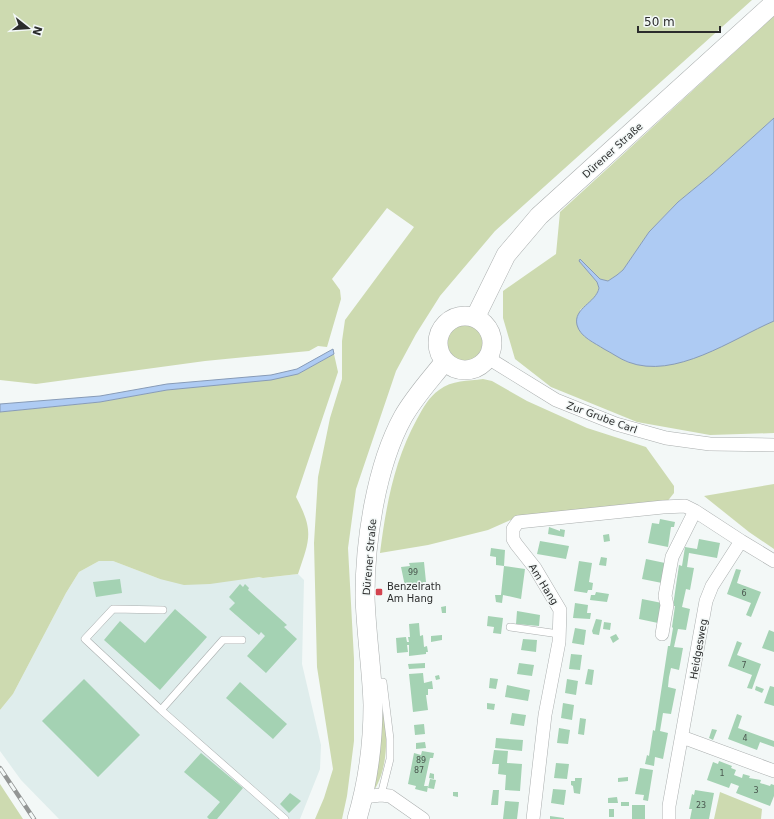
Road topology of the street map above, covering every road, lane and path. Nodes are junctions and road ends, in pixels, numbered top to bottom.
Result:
1 (774, 3) edge
2 (476, 318) junction
3 (488, 358) junction
4 (445, 361) junction
5 (774, 445) edge
6 (690, 509) junction
7 (741, 541) junction
8 (774, 561) edge
9 (163, 610) dead end
10 (510, 627) dead end
11 (559, 634) junction
12 (662, 634) dead end
13 (242, 640) dead end
14 (161, 710) junction
15 (682, 737) junction
16 (774, 771) edge
17 (372, 796) junction
18 (285, 819) edge
19 (357, 819) edge
20 (423, 819) edge
21 (533, 819) edge
22 (669, 819) edge

1 - 2 main road, Dürener Straße
2 - 3 main road
2 - 4 main road
3 - 4 main road
3 - 5 street, Zur Grube Carl
4 - 17 main road, Dürener Straße
6 - 7 street
6 - 11 street, Am Hang
6 - 12 street
7 - 8 street
7 - 15 street, Heidgesweg
9 - 14 lane
10 - 11 lane
11 - 21 street, Am Hang
13 - 14 lane
14 - 18 lane
15 - 16 street
15 - 22 street, Heidgesweg
17 - 19 main road, Dürener Straße
17 - 20 street

